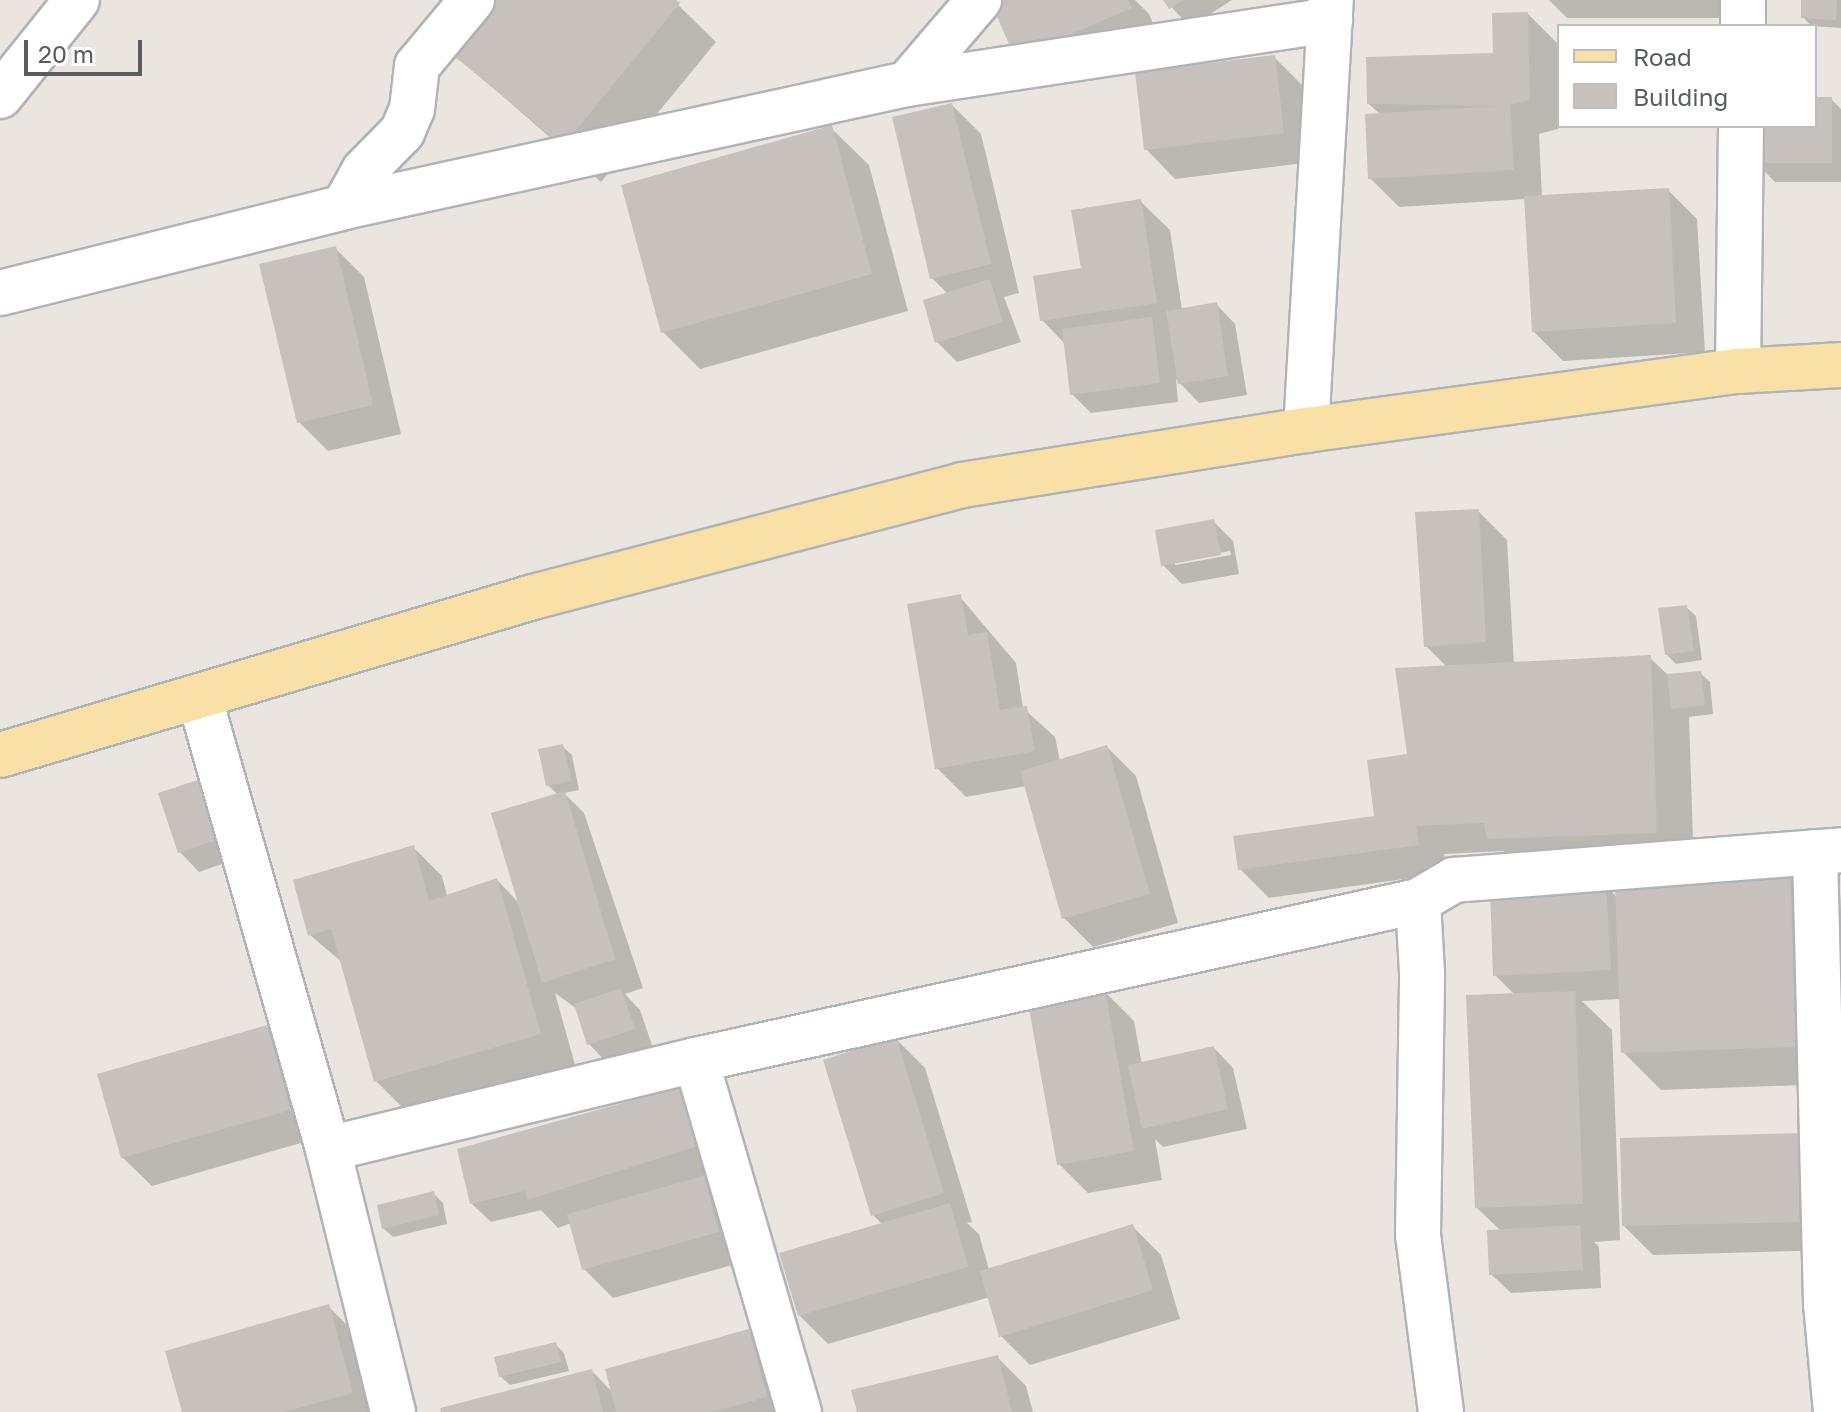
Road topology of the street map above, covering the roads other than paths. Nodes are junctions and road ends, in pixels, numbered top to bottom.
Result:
1 (77, 0) edge
2 (472, 0) edge
3 (979, 0) edge
4 (1743, 0) edge
5 (1330, 10) edge
6 (1743, 24) edge
7 (907, 84) junction
8 (0, 96) edge
9 (1741, 128) edge
10 (344, 207) junction
11 (0, 293) edge
12 (1841, 365) edge
13 (1738, 371) junction
14 (1306, 430) junction
15 (199, 696) junction
16 (0, 755) edge
17 (1828, 851) edge
18 (1418, 901) junction
19 (696, 1060) junction
20 (328, 1149) junction
21 (393, 1412) edge
22 (799, 1412) edge
23 (1441, 1412) edge
24 (1836, 1412) edge

1 - 8 street
2 - 10 street
3 - 7 street
4 - 6 street
5 - 7 street
5 - 14 street
7 - 10 street
9 - 13 street
10 - 11 street
12 - 13 main road
13 - 14 main road
14 - 15 main road
15 - 16 main road
15 - 20 street
17 - 18 street
17 - 24 street
18 - 19 street
18 - 23 street
19 - 20 street
19 - 22 street
20 - 21 street

